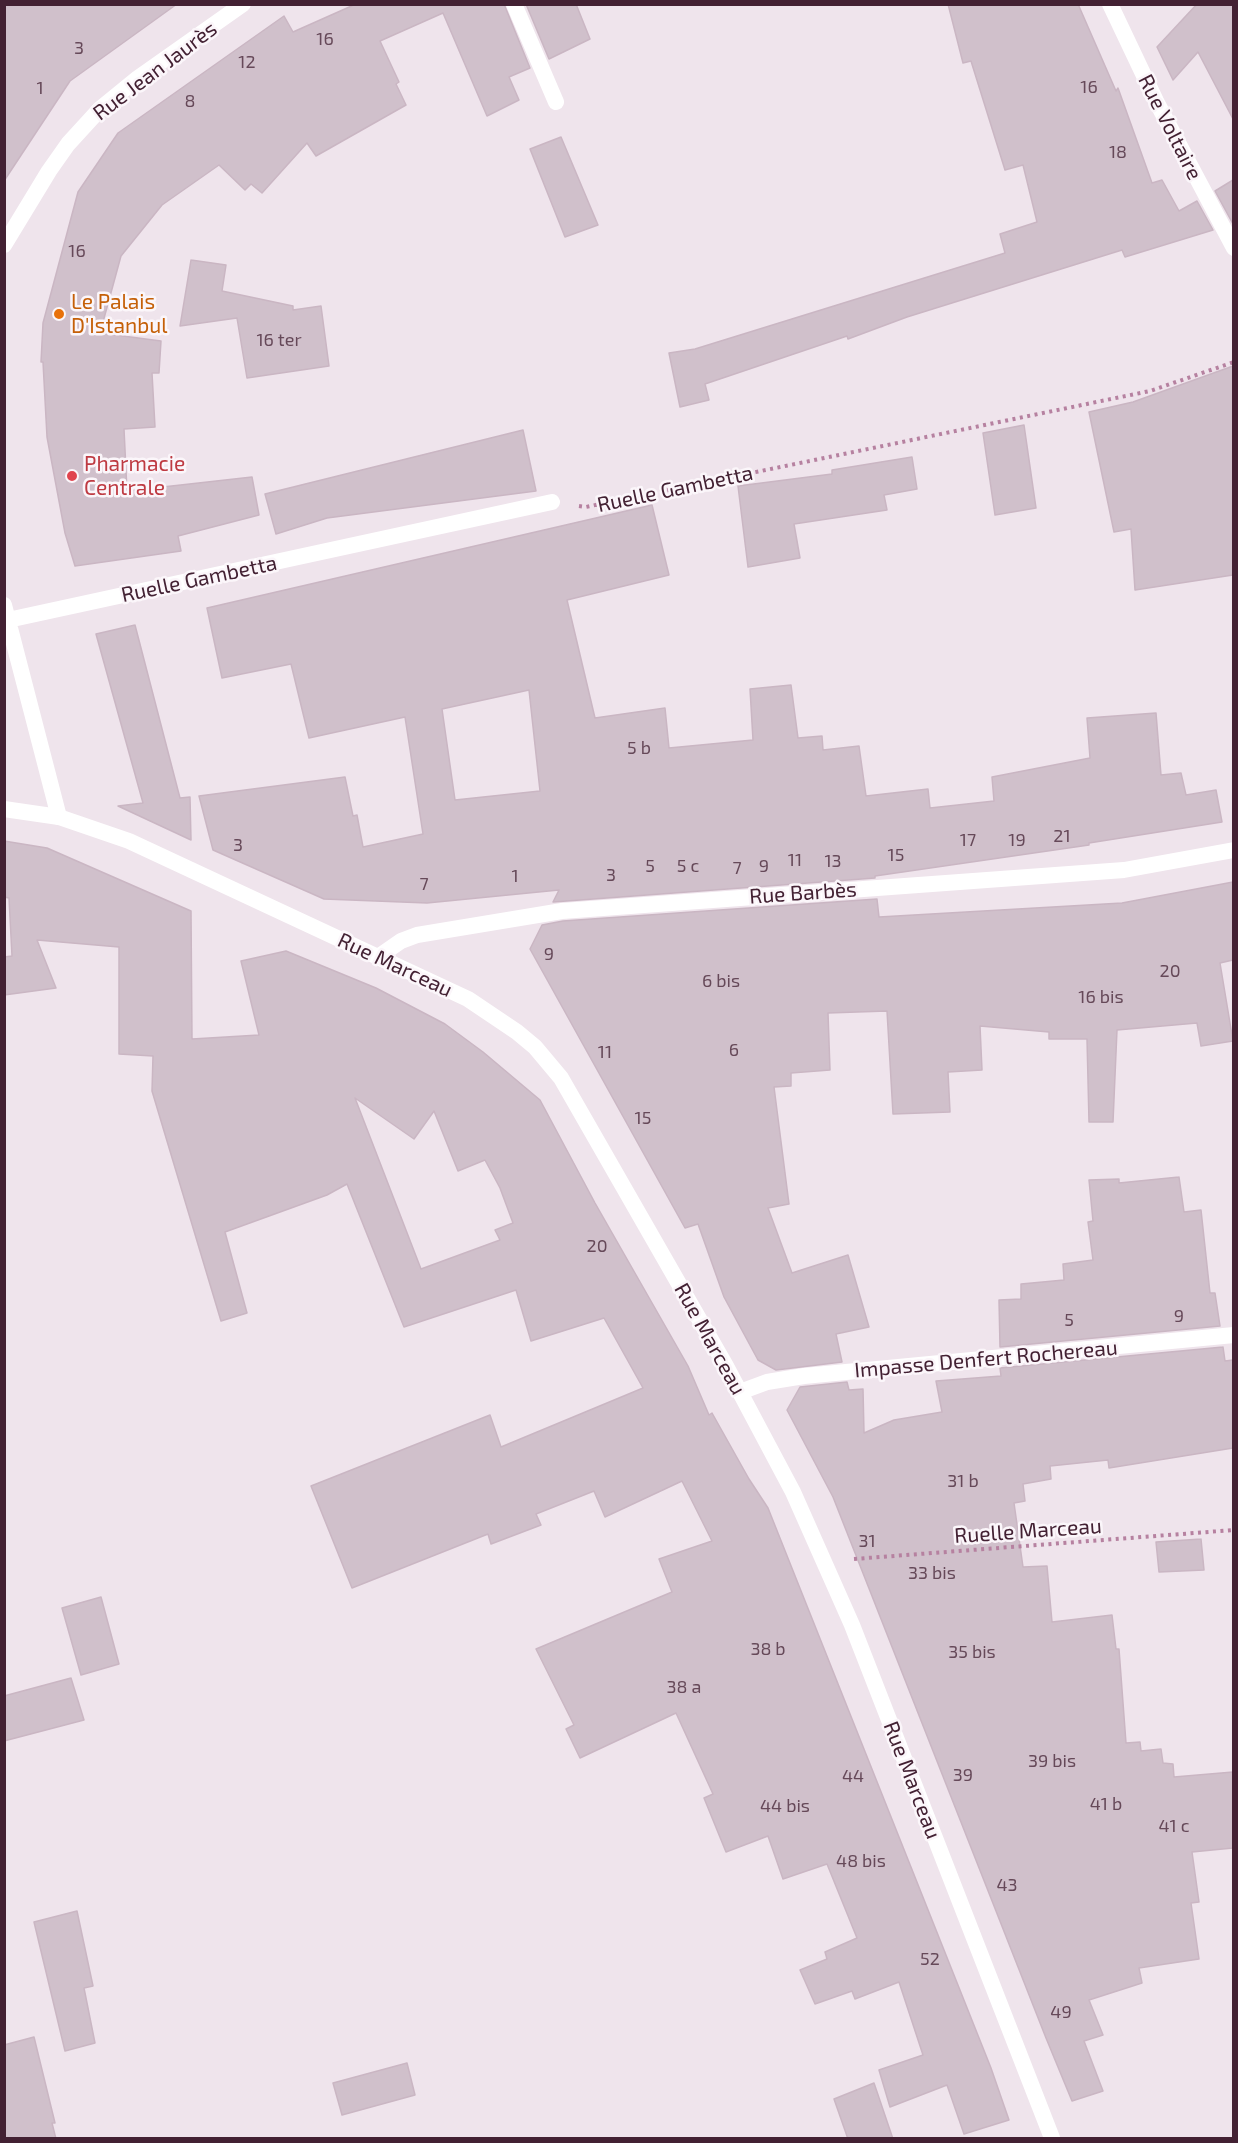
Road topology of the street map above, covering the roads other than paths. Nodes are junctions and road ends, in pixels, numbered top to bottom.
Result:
1 (243, 4) edge
2 (514, 4) edge
3 (1110, 4) edge
4 (556, 102) dead end
5 (4, 245) edge
6 (1233, 248) edge
7 (552, 502) road end
8 (6, 612) edge
9 (4, 809) edge
10 (59, 817) junction
11 (1233, 850) edge
12 (378, 957) junction
13 (1233, 1335) edge
14 (740, 1392) junction
15 (1052, 2139) edge

1 - 5 street, Rue Jean Jaurès
2 - 4 street
3 - 6 street, Rue Voltaire
7 - 8 street, Ruelle Gambetta
8 - 10 street
9 - 10 street, Rue Marceau
10 - 12 street, Rue Marceau
11 - 12 street, Rue Barbès
12 - 14 street, Rue Marceau
13 - 14 street, Impasse Denfert Rochereau
14 - 15 street, Rue Marceau

